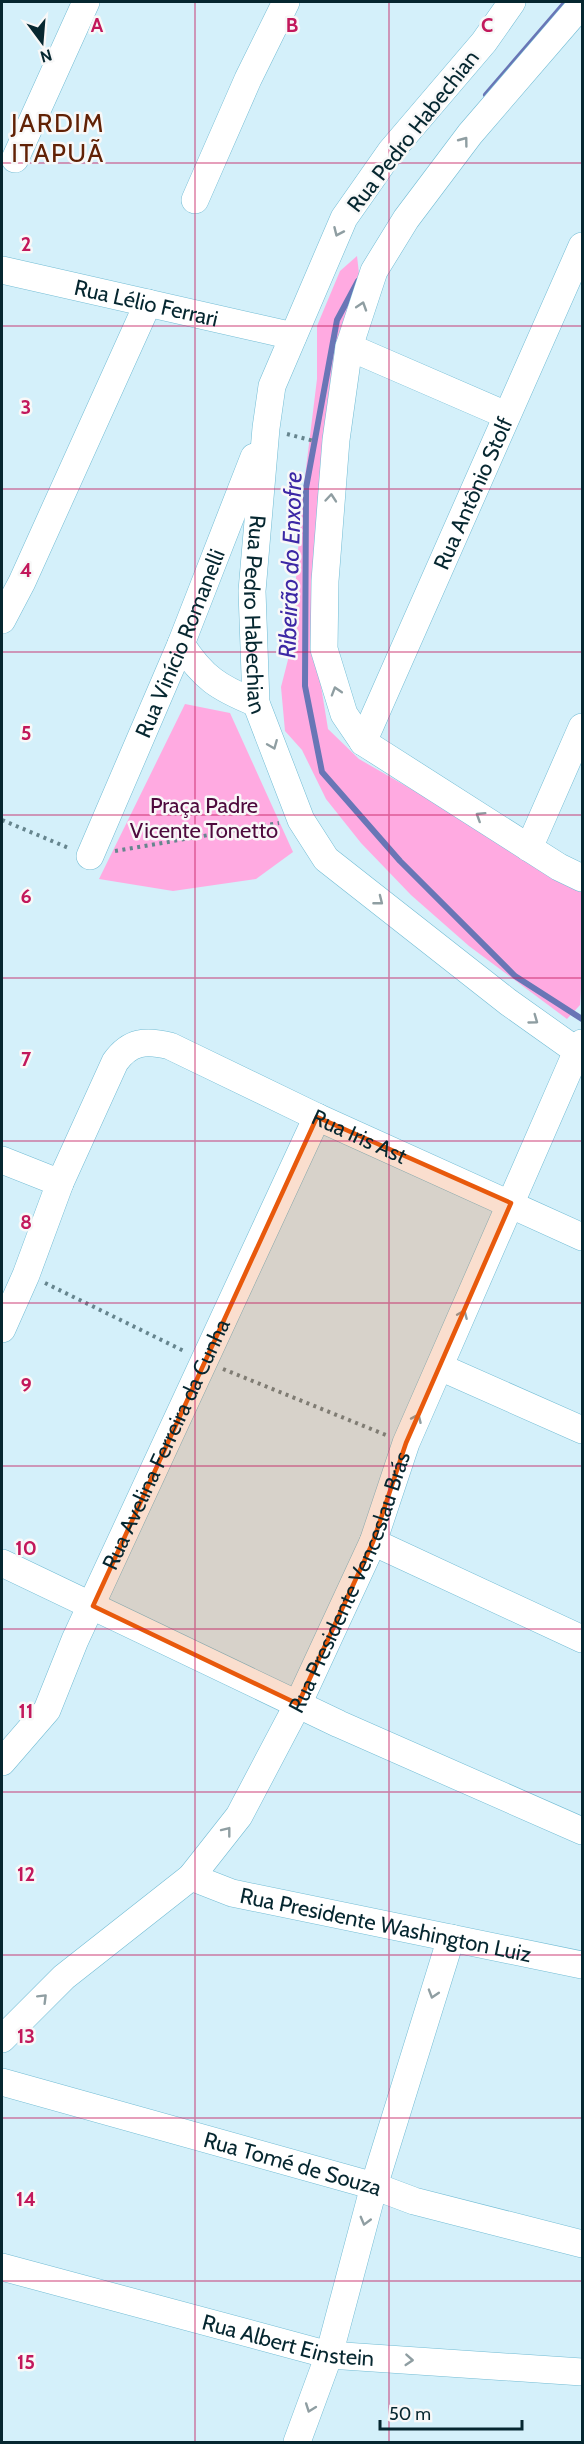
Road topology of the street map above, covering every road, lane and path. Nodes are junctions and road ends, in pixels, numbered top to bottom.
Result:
1 (86, 2) edge
2 (286, 2) edge
3 (512, 2) edge
4 (582, 4) edge
5 (15, 159) dead end
6 (195, 200) dead end
7 (582, 246) edge
8 (2, 270) edge
9 (148, 303) junction
10 (293, 336) junction
11 (349, 347) junction
12 (506, 415) junction
13 (266, 428) junction
14 (2, 620) edge
15 (181, 644) junction
16 (256, 703) junction
17 (582, 727) edge
18 (363, 742) junction
19 (2, 820) edge
20 (301, 820) junction
21 (529, 848) junction
22 (90, 856) junction
23 (582, 878) edge
24 (579, 1047) edge
25 (317, 1117) junction
26 (2, 1160) edge
27 (60, 1183) junction
28 (511, 1203) junction
29 (582, 1237) edge
30 (2, 1329) edge
31 (440, 1367) junction
32 (582, 1430) edge
33 (373, 1542) junction
34 (2, 1563) edge
35 (93, 1606) junction
36 (582, 1639) edge
37 (298, 1704) junction
38 (2, 1762) edge
39 (582, 1831) edge
40 (191, 1877) junction
41 (451, 1938) junction
42 (582, 1965) edge
43 (2, 2039) edge
44 (2, 2082) edge
45 (374, 2186) junction
46 (582, 2244) edge
47 (2, 2267) edge
48 (329, 2355) junction
49 (582, 2372) edge
50 (297, 2442) edge

1 - 5 street
2 - 6 street
3 -> 10 street, Rua Pedro Habechian
11 -> 4 street, Rua Pedro Habechian
7 - 12 street, Rua Antônio Stolf
8 - 9 street, Rua Lélio Ferrari
9 - 10 street, Rua Lélio Ferrari
9 - 14 street
10 - 13 street, Rua Pedro Habechian
11 - 12 street
18 -> 11 street, Rua Pedro Habechian
12 - 18 street, Rua Antônio Stolf
13 - 15 street, Rua Vinício Romanelli
13 - 16 street, Rua Pedro Habechian
15 - 16 street
15 - 22 street, Rua Vinício Romanelli
16 -> 20 street, Rua Pedro Habechian
17 - 21 street
21 -> 18 street, Rua Pedro Habechian
19 - 22 path
20 - 22 path
20 -> 24 street, Rua Pedro Habechian
21 - 23 street, Rua Pedro Habechian
24 - 28 street, Rua Presidente Venceslau Brás
25 - 27 street, Rua Iris Ast
25 - 28 street, Rua Iris Ast
25 - 35 street, Rua Avelina Ferreira da Cunha
26 - 27 street
27 - 30 street
28 - 29 street, Rua Iris Ast
31 -> 28 street, Rua Presidente Venceslau Brás
31 - 32 street
33 -> 31 street, Rua Presidente Venceslau Brás
33 - 36 street
33 - 37 street, Rua Presidente Venceslau Brás
34 - 35 street
35 - 37 street
35 - 38 street, Rua Avelina Ferreira da Cunha
37 - 39 street
40 -> 37 street, Rua Presidente Venceslau Brás
40 - 41 street, Rua Presidente Washington Luiz
43 -> 40 street, Rua Presidente Venceslau Brás
41 - 42 street, Rua Presidente Washington Luiz
41 -> 45 street
44 - 45 street, Rua Tomé de Souza
45 - 46 street, Rua Tomé de Souza
45 -> 48 street
47 - 48 street, Rua Albert Einstein
48 -> 49 street, Rua Albert Einstein
48 -> 50 street

